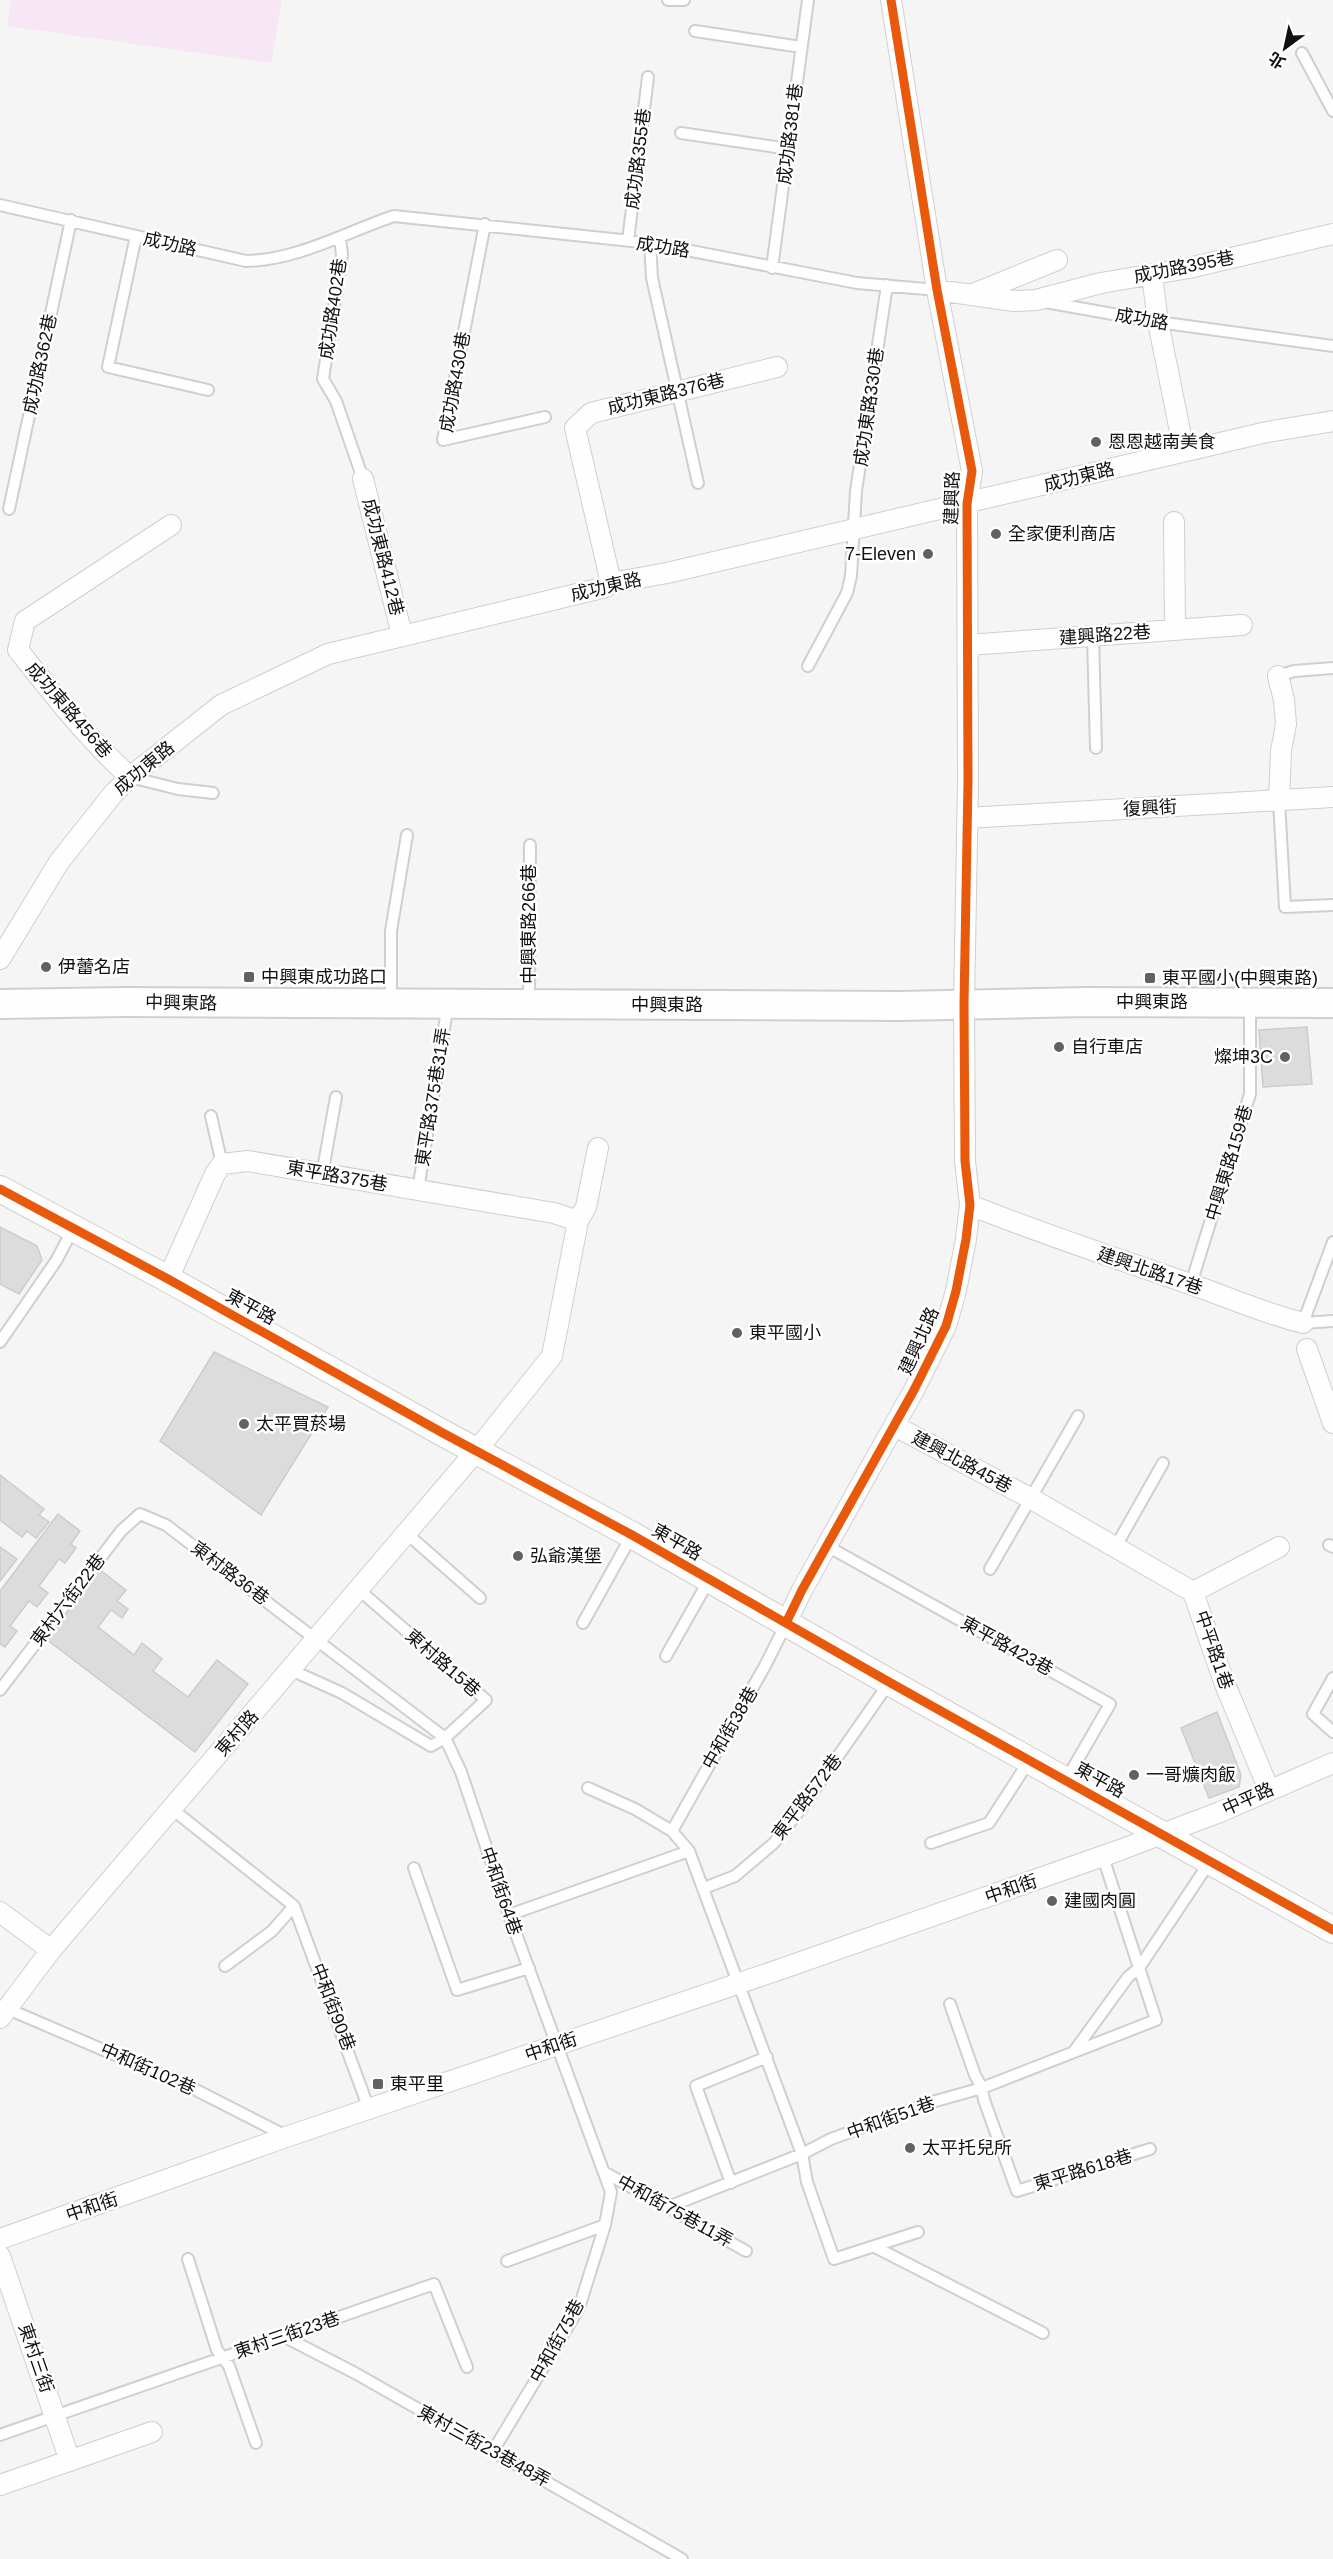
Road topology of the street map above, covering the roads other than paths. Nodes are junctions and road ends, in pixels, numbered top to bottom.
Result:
1 (668, 0) edge
2 (684, 0) edge
3 (808, 0) edge
4 (891, 0) edge
5 (695, 31) dead end
6 (801, 47) junction
7 (1302, 53) dead end
8 (648, 77) dead end
9 (1333, 111) edge
10 (681, 133) dead end
11 (789, 149) junction
12 (0, 205) edge
13 (71, 220) junction
14 (485, 224) junction
15 (1333, 234) edge
16 (136, 236) junction
17 (340, 239) junction
18 (628, 241) junction
19 (650, 243) junction
20 (1057, 260) dead end
21 (772, 268) junction
22 (1152, 275) junction
23 (887, 285) junction
24 (938, 290) junction
25 (970, 295) junction
26 (1036, 300) junction
27 (1158, 322) junction
28 (1333, 346) edge
29 (777, 367) dead end
30 (208, 390) dead end
31 (678, 391) junction
32 (545, 417) dead end
33 (1333, 421) edge
34 (1184, 452) junction
35 (363, 478) joint
36 (698, 483) dead end
37 (967, 504) junction
38 (9, 508) dead end
39 (1174, 522) dead end
40 (171, 525) dead end
41 (853, 530) junction
42 (610, 584) junction
43 (1242, 625) dead end
44 (1175, 630) junction
45 (402, 635) junction
46 (1093, 635) junction
47 (968, 645) junction
48 (808, 666) dead end
49 (1333, 668) edge
50 (1278, 675) joint
51 (1096, 748) dead end
52 (130, 777) junction
53 (213, 793) dead end
54 (1333, 797) edge
55 (1279, 801) junction
56 (967, 818) junction
57 (407, 836) dead end
58 (530, 844) dead end
59 (1333, 905) edge
60 (0, 959) edge
61 (1250, 1002) junction
62 (391, 1003) junction
63 (1333, 1003) edge
64 (0, 1004) edge
65 (448, 1004) junction
66 (529, 1004) junction
67 (964, 1004) junction
68 (336, 1097) dead end
69 (212, 1116) dead end
70 (598, 1148) dead end
71 (222, 1164) junction
72 (322, 1174) junction
73 (0, 1189) edge
74 (418, 1190) junction
75 (970, 1205) junction
76 (578, 1221) junction
77 (74, 1229) junction
78 (1333, 1242) edge
79 (168, 1279) junction
80 (1191, 1284) junction
81 (1333, 1321) edge
82 (1302, 1323) junction
83 (0, 1342) edge
84 (1307, 1349) dead end
85 (1078, 1416) dead end
86 (1333, 1423) edge
87 (895, 1426) junction
88 (477, 1450) junction
89 (1163, 1463) dead end
90 (1030, 1498) junction
91 (140, 1514) joint
92 (405, 1532) junction
93 (632, 1535) junction
94 (827, 1546) junction
95 (1279, 1547) dead end
96 (1115, 1548) junction
97 (990, 1569) dead end
98 (709, 1580) junction
99 (358, 1589) junction
100 (1193, 1592) junction
101 (480, 1598) dead end
102 (583, 1623) dead end
103 (786, 1623) junction
104 (316, 1638) junction
105 (666, 1656) dead end
106 (291, 1670) junction
107 (1333, 1678) edge
108 (889, 1682) junction
109 (1, 1686) edge
110 (1333, 1732) edge
111 (445, 1738) junction
112 (1029, 1761) junction
113 (1333, 1763) edge
114 (1066, 1780) junction
115 (588, 1788) dead end
116 (1269, 1790) junction
117 (172, 1809) junction
118 (672, 1831) junction
119 (1163, 1834) junction
120 (931, 1843) dead end
121 (688, 1851) junction
122 (1103, 1857) junction
123 (1211, 1860) junction
124 (414, 1868) dead end
125 (704, 1888) junction
126 (294, 1906) junction
127 (0, 1912) edge
128 (508, 1915) junction
129 (1333, 1930) edge
130 (51, 1950) junction
131 (225, 1966) dead end
132 (529, 1968) junction
133 (1139, 1968) junction
134 (739, 1983) junction
135 (950, 2004) dead end
136 (4, 2013) edge
137 (557, 2044) junction
138 (1075, 2051) junction
139 (767, 2057) junction
140 (982, 2088) junction
141 (369, 2109) junction
142 (286, 2137) junction
143 (1150, 2149) dead end
144 (802, 2154) junction
145 (604, 2172) junction
146 (731, 2183) junction
147 (668, 2207) junction
148 (605, 2225) junction
149 (918, 2232) dead end
150 (0, 2239) edge
151 (875, 2247) junction
152 (746, 2251) dead end
153 (0, 2256) edge
154 (188, 2259) dead end
155 (507, 2261) dead end
156 (1043, 2333) dead end
157 (283, 2336) junction
158 (224, 2357) junction
159 (467, 2367) dead end
160 (56, 2416) junction
161 (152, 2432) dead end
162 (0, 2435) edge
163 (256, 2443) dead end
164 (493, 2451) junction
165 (70, 2460) junction
166 (0, 2485) edge
167 (682, 2559) edge

1 - 2 lane
3 - 6 lane, 成功路381巷
4 - 24 street, 建興路
5 - 6 lane
6 - 11 lane, 成功路381巷
7 - 9 lane
8 - 18 lane, 成功路355巷
10 - 11 lane
11 - 21 lane, 成功路381巷
12 - 13 lane, 成功路
13 - 16 lane, 成功路
13 - 38 lane, 成功路362巷
14 - 17 lane, 成功路
14 - 18 lane, 成功路
14 - 32 lane, 成功路430巷
15 - 22 street, 成功路395巷
16 - 17 lane, 成功路
16 - 30 lane
17 - 35 lane, 成功路402巷
18 - 19 lane, 成功路
19 - 21 lane, 成功路
19 - 31 lane
20 - 25 street
21 - 23 lane, 成功路
22 - 26 street, 成功路395巷
22 - 27 street
23 - 24 lane, 成功路
23 - 41 lane, 成功東路330巷
24 - 25 street, 成功路
24 - 37 street, 建興路
25 - 26 street, 成功路
26 - 27 lane, 成功路
27 - 28 lane, 成功路
27 - 34 street
29 - 31 street, 成功東路376巷
31 - 36 lane
31 - 42 street, 成功東路376巷
33 - 34 street, 成功東路
34 - 37 street, 成功東路
35 - 45 street, 成功東路412巷
37 - 41 street, 成功東路
37 - 47 street, 建興路
39 - 44 street
40 - 52 street, 成功東路456巷
41 - 42 street, 成功東路
41 - 48 lane, 成功東路330巷
42 - 45 street, 成功東路
43 - 44 street, 建興路22巷
44 - 46 street, 建興路22巷
45 - 52 street, 成功東路
46 - 47 street, 建興路22巷
46 - 51 lane
47 - 56 street, 建興路
49 - 50 lane
50 - 55 street
52 - 53 lane, 成功東路456巷
52 - 60 street, 成功東路
54 - 55 street, 復興街
55 - 56 street, 復興街
55 - 59 lane
56 - 67 street, 建興路
57 - 62 lane
58 - 66 lane, 中興東路266巷
61 - 63 main road, 中興東路
61 - 67 main road, 中興東路
61 - 80 lane, 中興東路159巷
62 - 64 main road, 中興東路
62 - 65 main road, 中興東路
65 - 66 main road, 中興東路
65 - 74 lane, 東平路375巷31弄
66 - 67 main road, 中興東路
67 - 75 street, 建興北路
68 - 72 lane
69 - 71 lane
70 - 76 street
71 - 72 street, 東平路375巷
71 - 79 street
72 - 74 street, 東平路375巷
73 - 77 street, 東平路
74 - 76 street, 東平路375巷
75 - 80 street, 建興北路17巷
75 - 87 street, 建興北路
76 - 88 street
77 - 79 street, 東平路
77 - 83 lane
78 - 82 lane
79 - 88 street, 東平路
80 - 82 street, 建興北路17巷
81 - 82 lane, 建興北路17巷
84 - 86 street
85 - 90 lane, 建興北路45巷
87 - 90 street, 建興北路45巷
87 - 94 street, 建興北路
88 - 92 street, 東村路
88 - 93 street, 東平路
89 - 96 lane
90 - 96 street, 建興北路45巷
90 - 97 lane, 建興北路45巷
91 - 104 lane, 東村路36巷
91 - 109 lane, 東村六街22巷
92 - 99 street, 東村路
92 - 101 lane
93 - 98 street, 東平路
93 - 102 lane
94 - 103 street, 建興北路
94 - 114 lane, 東平路423巷
95 - 100 street
96 - 100 street, 中平路1巷
98 - 103 street, 東平路
98 - 105 lane
99 - 104 street, 東村路
99 - 111 lane, 東村路15巷
100 - 116 street, 中平路1巷
103 - 108 street, 東平路
103 - 118 lane, 中和街38巷
104 - 106 street, 東村路
104 - 111 lane, 中和街64巷
106 - 111 lane
106 - 117 street, 東村路
107 - 110 lane
108 - 112 street, 東平路
108 - 125 lane, 東平路572巷
111 - 128 lane, 中和街64巷
112 - 114 street, 東平路
112 - 120 lane
113 - 116 street, 中平路
114 - 119 street, 東平路
115 - 118 lane
116 - 119 street, 中平路
117 - 126 lane
117 - 130 street, 東村路
118 - 121 lane
119 - 122 street, 中和街
119 - 123 street, 東平路
121 - 125 lane
121 - 128 lane
122 - 133 lane
122 - 134 street, 中和街
123 - 129 street, 東平路
123 - 133 lane
124 - 132 lane
125 - 134 lane
126 - 131 lane
126 - 141 lane, 中和街90巷
127 - 130 street
128 - 132 lane, 中和街64巷
130 - 136 street, 東村路
132 - 137 lane, 中和街64巷
133 - 138 lane
133 - 138 lane
134 - 137 street, 中和街
134 - 139 lane
135 - 140 lane, 東平路618巷
136 - 142 lane, 中和街102巷
137 - 141 street, 中和街
137 - 145 lane, 中和街75巷
138 - 140 lane
139 - 144 lane
139 - 146 lane
140 - 143 lane, 東平路618巷
140 - 144 lane, 中和街51巷
141 - 142 street, 中和街
142 - 150 street, 中和街
144 - 146 lane, 中和街51巷
144 - 151 lane
145 - 147 lane, 中和街75巷11弄
145 - 148 lane, 中和街75巷
146 - 147 lane, 中和街51巷
147 - 152 lane, 中和街75巷11弄
148 - 155 lane
148 - 164 lane, 中和街75巷
149 - 151 lane
151 - 156 lane
153 - 160 street, 東村三街
154 - 158 lane
157 - 158 lane, 東村三街23巷
157 - 159 lane, 東村三街23巷
157 - 164 lane, 東村三街23巷48弄
158 - 160 lane, 東村三街23巷
158 - 163 lane
160 - 162 lane, 東村三街23巷
160 - 165 street, 東村三街
161 - 165 street
164 - 167 lane, 東村三街23巷48弄
165 - 166 street

